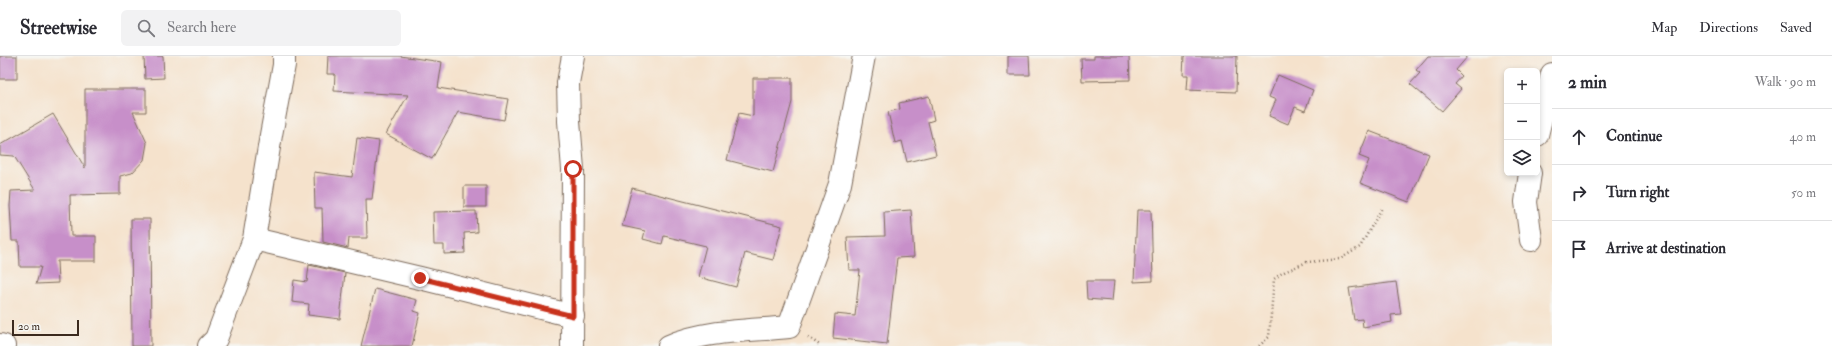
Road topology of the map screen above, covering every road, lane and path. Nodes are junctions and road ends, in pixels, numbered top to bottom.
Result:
1 (284, 56) edge
2 (573, 56) edge
3 (864, 56) edge
4 (1552, 74) edge
5 (1540, 123) edge
6 (1530, 176) edge
7 (1382, 208) dead end
8 (254, 239) junction
9 (1531, 240) dead end
10 (573, 316) junction
11 (214, 344) edge
12 (0, 345) edge
13 (4, 346) edge
14 (572, 346) edge
15 (669, 346) edge
16 (1259, 346) edge

1 - 8 street
2 - 10 street
3 - 15 street
4 - 5 street
6 - 9 street
7 - 16 path
8 - 10 street
8 - 11 street
10 - 14 street
12 - 13 street

